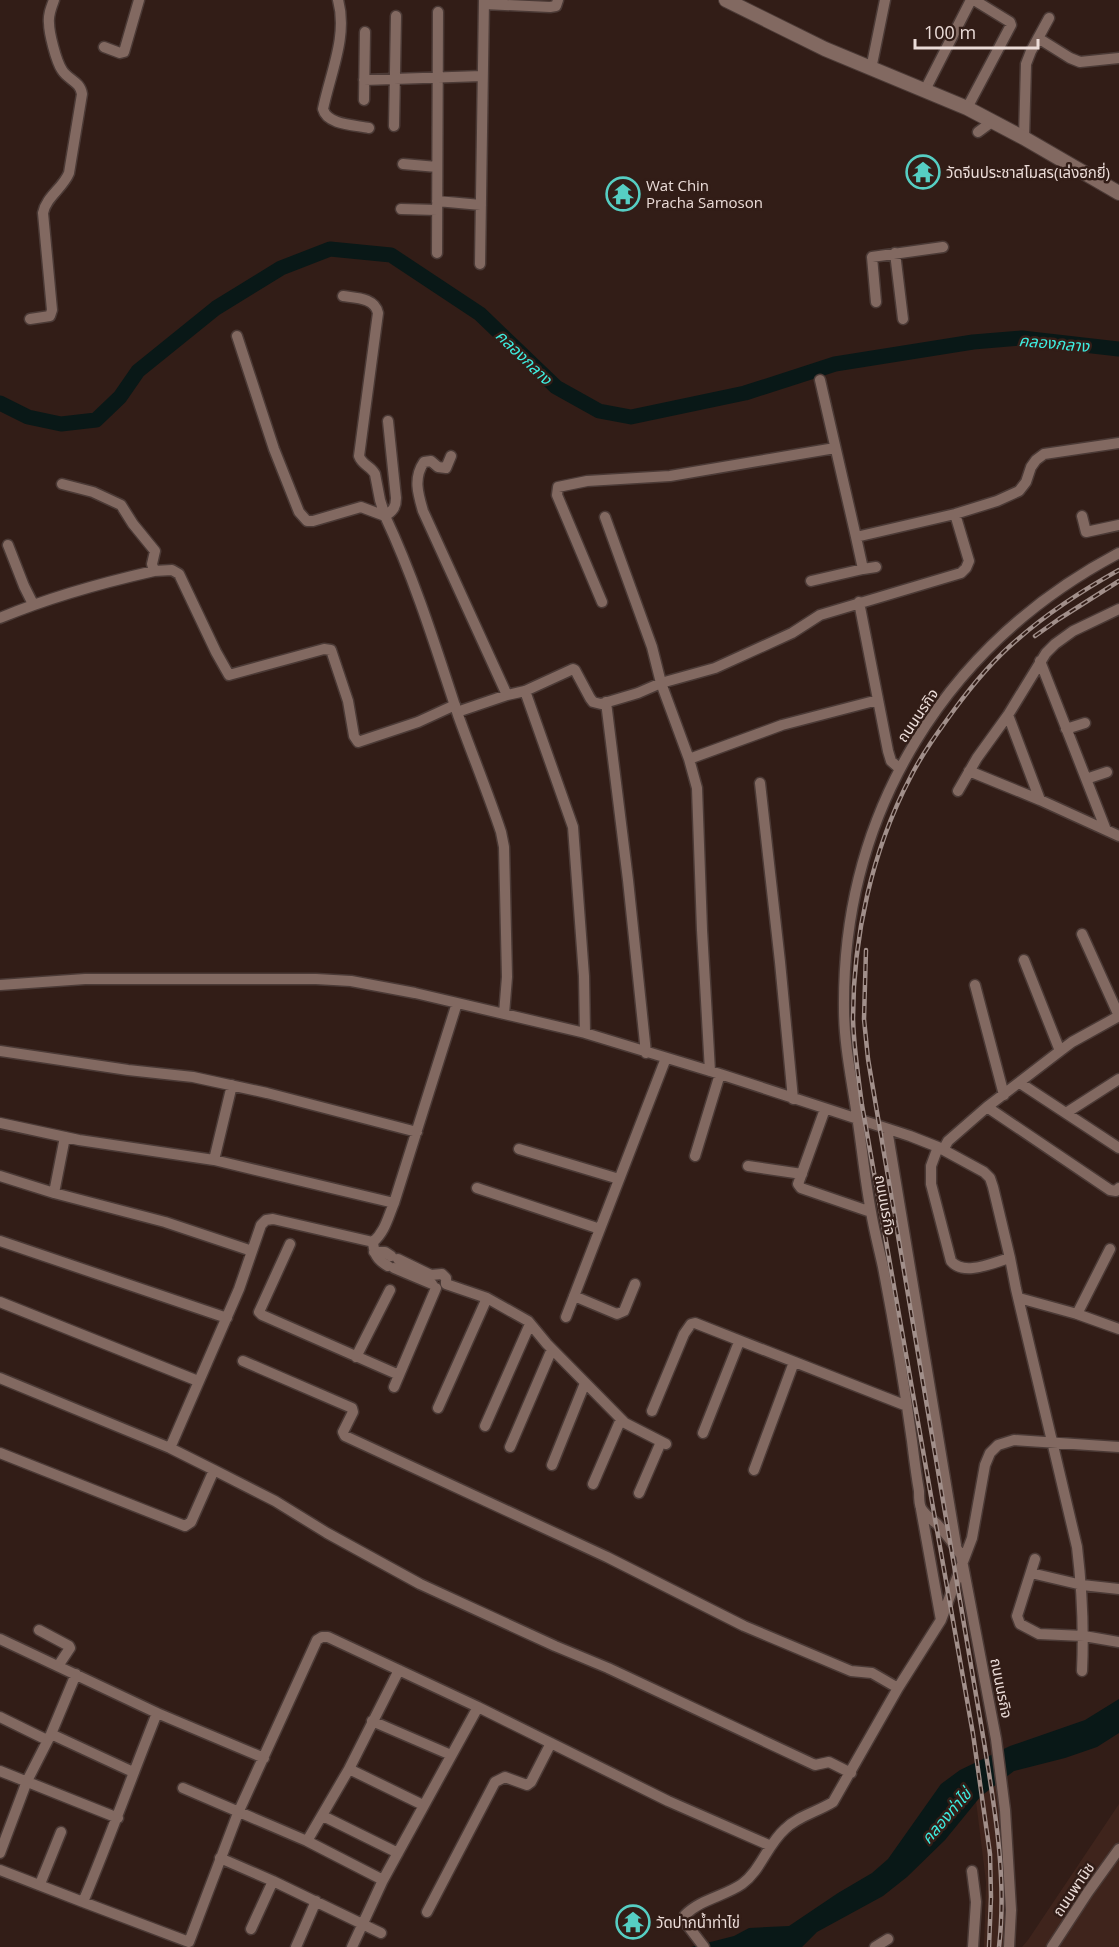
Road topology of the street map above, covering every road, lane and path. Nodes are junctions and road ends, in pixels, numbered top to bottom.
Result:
1 (54, 0) edge
2 (139, 0) edge
3 (338, 0) edge
4 (558, 0) edge
5 (726, 0) edge
6 (885, 0) edge
7 (973, 0) edge
8 (484, 2) edge
9 (438, 12) dead end
10 (396, 16) dead end
11 (1049, 18) dead end
12 (365, 32) dead end
13 (1038, 38) junction
14 (104, 47) dead end
15 (1119, 58) edge
16 (871, 69) junction
17 (482, 76) junction
18 (437, 78) junction
19 (395, 79) junction
20 (364, 80) junction
21 (925, 90) junction
22 (364, 100) dead end
23 (967, 108) junction
24 (993, 121) junction
25 (394, 126) dead end
26 (369, 128) dead end
27 (978, 132) dead end
28 (1024, 138) junction
29 (403, 164) dead end
30 (437, 167) junction
31 (1119, 193) edge
32 (481, 205) junction
33 (437, 206) junction
34 (401, 209) dead end
35 (943, 247) dead end
36 (437, 253) dead end
37 (895, 253) junction
38 (480, 264) dead end
39 (343, 296) dead end
40 (876, 302) dead end
41 (30, 319) dead end
42 (903, 319) dead end
43 (237, 336) dead end
44 (820, 381) dead end
45 (388, 421) dead end
46 (1119, 442) edge
47 (836, 448) junction
48 (451, 456) dead end
49 (62, 484) dead end
50 (955, 514) junction
51 (386, 516) junction
52 (1082, 516) dead end
53 (605, 517) dead end
54 (1119, 525) edge
55 (856, 537) junction
56 (8, 545) dead end
57 (1119, 554) edge
58 (876, 567) dead end
59 (863, 569) junction
60 (154, 571) junction
61 (811, 581) dead end
62 (602, 602) dead end
63 (859, 602) junction
64 (33, 604) junction
65 (1119, 609) edge
66 (0, 618) edge
67 (1040, 662) junction
68 (661, 683) junction
69 (525, 691) junction
70 (507, 695) junction
71 (878, 700) junction
72 (606, 702) junction
73 (456, 708) junction
74 (1008, 715) junction
75 (1085, 723) dead end
76 (1066, 729) junction
77 (689, 759) junction
78 (900, 769) junction
79 (969, 771) junction
80 (1107, 772) dead end
81 (1086, 779) junction
82 (760, 783) dead end
83 (958, 790) dead end
84 (1040, 800) junction
85 (1106, 830) junction
86 (1119, 836) edge
87 (1082, 934) dead end
88 (1024, 960) dead end
89 (0, 985) edge
90 (975, 986) dead end
91 (457, 1003) junction
92 (504, 1014) junction
93 (1119, 1016) edge
94 (585, 1033) junction
95 (0, 1051) edge
96 (1060, 1051) junction
97 (646, 1053) junction
98 (666, 1058) junction
99 (715, 1073) junction
100 (1119, 1079) edge
101 (1020, 1083) junction
102 (232, 1085) junction
103 (1005, 1095) junction
104 (793, 1099) junction
105 (987, 1107) junction
106 (825, 1109) junction
107 (1066, 1113) junction
108 (858, 1119) junction
109 (0, 1123) edge
110 (887, 1129) junction
111 (417, 1132) junction
112 (65, 1137) junction
113 (941, 1148) junction
114 (1119, 1148) edge
115 (519, 1149) dead end
116 (695, 1156) dead end
117 (214, 1160) junction
118 (748, 1166) dead end
119 (802, 1174) junction
120 (0, 1176) edge
121 (619, 1179) junction
122 (477, 1188) dead end
123 (1119, 1188) edge
124 (54, 1193) junction
125 (394, 1203) junction
126 (871, 1212) junction
127 (600, 1229) junction
128 (0, 1240) edge
129 (290, 1244) dead end
130 (374, 1247) junction
131 (1110, 1249) dead end
132 (252, 1251) junction
133 (1010, 1258) junction
134 (437, 1283) junction
135 (635, 1284) dead end
136 (390, 1290) dead end
137 (574, 1296) junction
138 (487, 1298) junction
139 (1019, 1298) junction
140 (0, 1302) edge
141 (1077, 1314) junction
142 (566, 1317) dead end
143 (227, 1318) junction
144 (530, 1324) junction
145 (1119, 1329) edge
146 (739, 1342) junction
147 (552, 1349) junction
148 (356, 1357) junction
149 (243, 1360) dead end
150 (794, 1362) junction
151 (399, 1375) junction
152 (0, 1378) edge
153 (198, 1381) junction
154 (585, 1383) junction
155 (394, 1387) dead end
156 (907, 1406) junction
157 (438, 1408) dead end
158 (652, 1411) dead end
159 (621, 1419) junction
160 (485, 1426) dead end
161 (703, 1433) dead end
162 (1052, 1442) junction
163 (510, 1447) dead end
164 (1119, 1447) edge
165 (170, 1448) junction
166 (0, 1453) edge
167 (552, 1464) dead end
168 (214, 1470) junction
169 (754, 1470) dead end
170 (593, 1484) dead end
171 (639, 1493) dead end
172 (921, 1508) junction
173 (957, 1548) junction
174 (1035, 1559) dead end
175 (963, 1562) junction
176 (1031, 1574) junction
177 (1082, 1585) junction
178 (1119, 1589) edge
179 (941, 1620) junction
180 (39, 1630) dead end
181 (1084, 1636) junction
182 (0, 1639) edge
183 (1119, 1642) edge
184 (58, 1666) junction
185 (399, 1670) junction
186 (1082, 1671) dead end
187 (76, 1674) junction
188 (898, 1688) junction
189 (478, 1707) junction
190 (157, 1713) junction
191 (0, 1717) edge
192 (372, 1721) junction
193 (49, 1737) junction
194 (551, 1743) junction
195 (451, 1755) junction
196 (264, 1758) junction
197 (349, 1769) junction
198 (0, 1771) edge
199 (133, 1772) junction
200 (850, 1773) junction
201 (27, 1782) junction
202 (183, 1788) dead end
203 (423, 1805) junction
204 (238, 1813) junction
205 (323, 1816) junction
206 (118, 1818) junction
207 (61, 1832) dead end
208 (307, 1841) junction
209 (771, 1846) junction
210 (1119, 1849) edge
211 (0, 1852) edge
212 (398, 1853) junction
213 (220, 1858) junction
214 (0, 1870) edge
215 (972, 1871) dead end
216 (383, 1880) junction
217 (273, 1881) junction
218 (40, 1884) junction
219 (316, 1901) junction
220 (83, 1902) junction
221 (427, 1912) dead end
222 (362, 1923) junction
223 (251, 1929) dead end
224 (381, 1933) dead end
225 (888, 1939) dead end
226 (701, 1943) edge
227 (296, 1947) edge
228 (352, 1947) edge
229 (875, 1947) edge
230 (973, 1947) edge
231 (1009, 1947) edge
232 (1053, 1947) edge

1 - 41 street
2 - 14 street
3 - 26 street
4 - 8 street
5 - 16 main road
6 - 16 street
7 - 21 street
7 - 23 street
8 - 17 street
9 - 18 street
10 - 19 street
11 - 13 street
12 - 20 street
13 - 15 street
13 - 28 street
16 - 21 main road
17 - 18 street
17 - 32 street
18 - 19 street
18 - 30 street
19 - 20 street
19 - 25 street
20 - 22 street
21 - 23 main road
23 - 24 main road
24 - 27 street
24 - 28 main road
28 - 31 main road
29 - 30 street
30 - 33 street
32 - 33 street
32 - 38 street
33 - 34 street
33 - 36 street
35 - 37 street
37 - 40 street
37 - 42 street
39 - 51 street
43 - 51 street
44 - 47 street
45 - 51 street
46 - 50 street
47 - 55 street
47 - 62 street
48 - 70 street
49 - 60 street
50 - 55 street
50 - 63 street
51 - 73 street
52 - 54 street
53 - 68 street
55 - 59 street
56 - 64 street
57 - 78 street, ถนนนรกิจ
58 - 59 street
59 - 61 street
60 - 64 street
60 - 73 street
63 - 68 street
63 - 71 street
64 - 66 street
65 - 67 street
67 - 74 street
67 - 76 street
68 - 72 street
68 - 77 street
69 - 70 street
69 - 72 street
69 - 94 street
70 - 73 street
71 - 77 street
71 - 78 street
72 - 97 street
73 - 92 street
74 - 79 street
74 - 84 street
75 - 76 street
76 - 81 street
77 - 99 street
78 - 108 street, ถนนนรกิจ
79 - 83 street
79 - 84 street
80 - 81 street
81 - 85 street
82 - 104 street
84 - 85 street
85 - 86 street
87 - 93 street
88 - 96 street
89 - 91 street
90 - 103 street
91 - 92 street
91 - 111 street
92 - 94 street
93 - 96 street
94 - 97 street
95 - 102 street
96 - 101 street
97 - 98 street
98 - 99 street
98 - 121 street
99 - 104 street
99 - 116 street
100 - 107 street
101 - 103 street
101 - 107 street
102 - 111 street
102 - 117 street
103 - 105 street
104 - 106 street
105 - 113 street
105 - 123 street
106 - 108 street
106 - 119 street
107 - 114 street
108 - 110 street
108 - 126 street, ถนนนรกิจ
109 - 112 street
110 - 113 street
110 - 173 street
111 - 125 street
112 - 117 street
112 - 124 street
113 - 133 street
113 - 133 street
115 - 121 street
117 - 125 street
118 - 119 street
119 - 126 street
120 - 124 street
121 - 127 street
122 - 127 street
124 - 132 street
125 - 130 street
126 - 156 street, ถนนนรกิจ
127 - 137 street
128 - 143 street
129 - 148 street
130 - 132 street
130 - 134 street
131 - 141 street
132 - 143 street
133 - 139 street
134 - 138 street
134 - 151 street
135 - 137 street
136 - 148 street
137 - 142 street
138 - 144 street
138 - 157 street
139 - 141 street
139 - 162 street
140 - 153 street
141 - 145 street
143 - 153 street
144 - 147 street
144 - 160 street
146 - 150 street
146 - 158 street
146 - 161 street
147 - 154 street
147 - 163 street
148 - 151 street
149 - 188 street
150 - 156 street
150 - 169 street
151 - 155 street
152 - 165 street
153 - 165 street
154 - 159 street
154 - 167 street
156 - 172 street, ถนนนรกิจ
159 - 170 street
159 - 171 street
162 - 164 street
162 - 175 street
162 - 177 street
165 - 168 street
166 - 168 street
168 - 200 street
172 - 173 street, ถนนนรกิจ
172 - 179 street
173 - 175 street, ถนนนรกิจ
174 - 176 street
175 - 179 street
175 - 231 street, ถนนนรกิจ
176 - 177 street
176 - 181 street
177 - 178 street
177 - 181 street
179 - 188 street
180 - 184 street
181 - 183 street
181 - 186 street
182 - 184 street
184 - 187 street
185 - 189 street
185 - 192 street
185 - 196 street
187 - 190 street
187 - 193 street
188 - 200 street
189 - 194 street
189 - 195 street
190 - 196 street
190 - 199 street
191 - 193 street
192 - 195 street
192 - 197 street
193 - 199 street
193 - 201 street
194 - 209 street
194 - 221 street
195 - 203 street
196 - 204 street
197 - 203 street
197 - 205 street
198 - 201 street
199 - 206 street
200 - 209 street
201 - 206 street
201 - 211 street
202 - 204 street
203 - 212 street
204 - 208 street
204 - 213 street
205 - 208 street
205 - 212 street
206 - 220 street
207 - 218 street
208 - 216 street
209 - 226 street
210 - 232 street, ถนนพานิช
212 - 216 street
213 - 217 street
213 - 220 street
214 - 218 street
215 - 230 street
216 - 222 street
217 - 219 street
217 - 223 street
218 - 220 street
219 - 222 street
219 - 227 street
222 - 224 street
222 - 228 street
225 - 229 street

